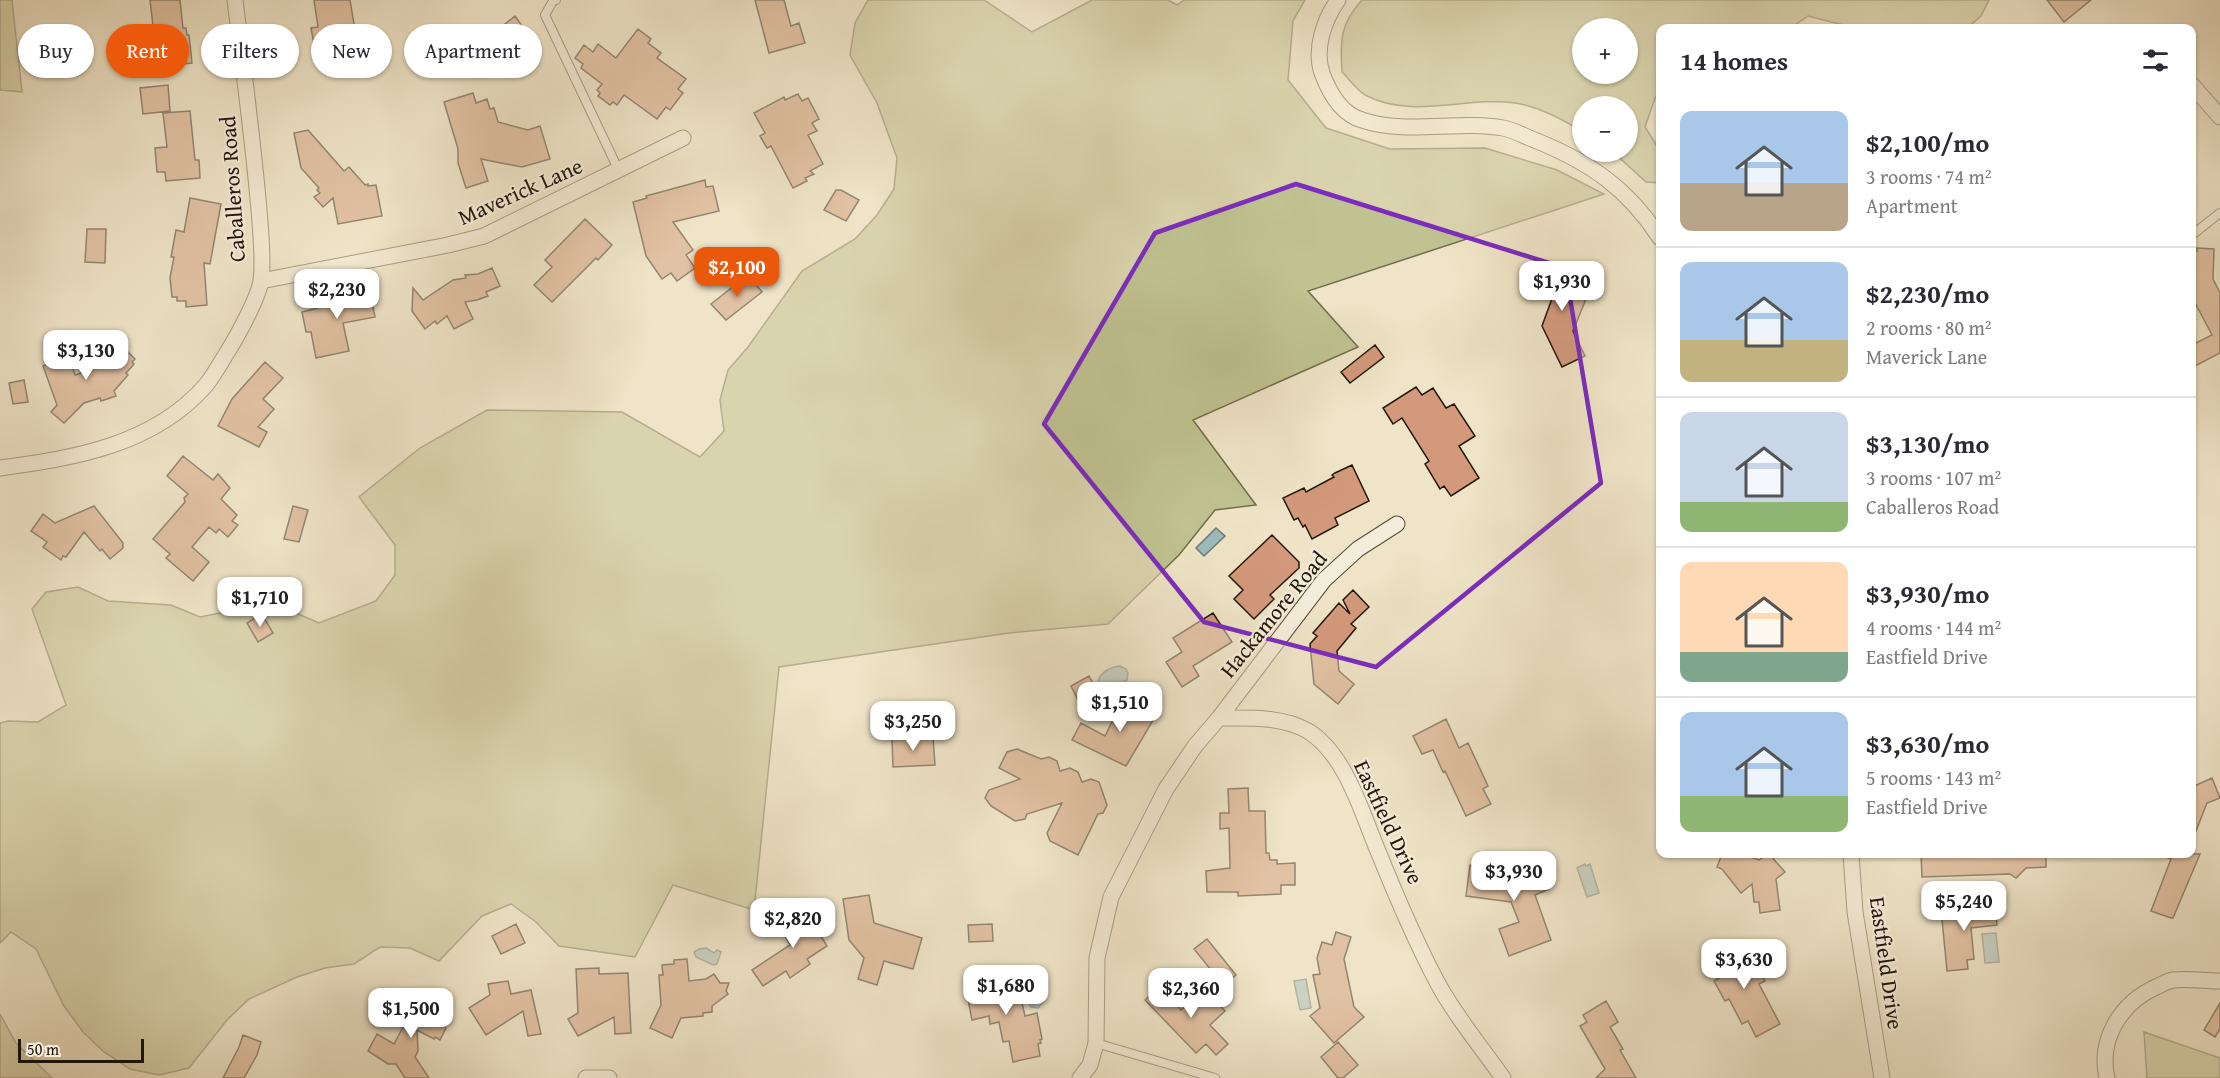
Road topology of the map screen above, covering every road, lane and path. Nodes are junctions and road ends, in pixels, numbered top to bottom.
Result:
1 (235, 0) edge
2 (556, 0) edge
3 (1338, 0) edge
4 (2196, 90) edge
5 (2220, 117) edge
6 (683, 138) dead end
7 (619, 171) junction
8 (2220, 213) edge
9 (2196, 232) edge
10 (1656, 233) edge
11 (261, 281) junction
12 (0, 468) edge
13 (1397, 524) dead end
14 (1219, 718) junction
15 (1851, 858) edge
16 (2220, 981) edge
17 (1096, 1043) junction
18 (586, 1078) edge
19 (609, 1078) edge
20 (1080, 1078) edge
21 (1215, 1078) edge
22 (1503, 1078) edge
23 (1882, 1078) edge
24 (2108, 1078) edge

1 - 11 street, Caballeros Road
2 - 7 lane
3 - 10 street
4 - 5 street
6 - 7 street, Maverick Lane
7 - 11 street, Maverick Lane
8 - 9 lane
11 - 12 street, Caballeros Road
13 - 14 street, Hackamore Road
14 - 17 street
14 - 22 street, Eastfield Drive
15 - 23 street, Eastfield Drive
16 - 24 street
17 - 20 street
17 - 21 lane
18 - 19 street

